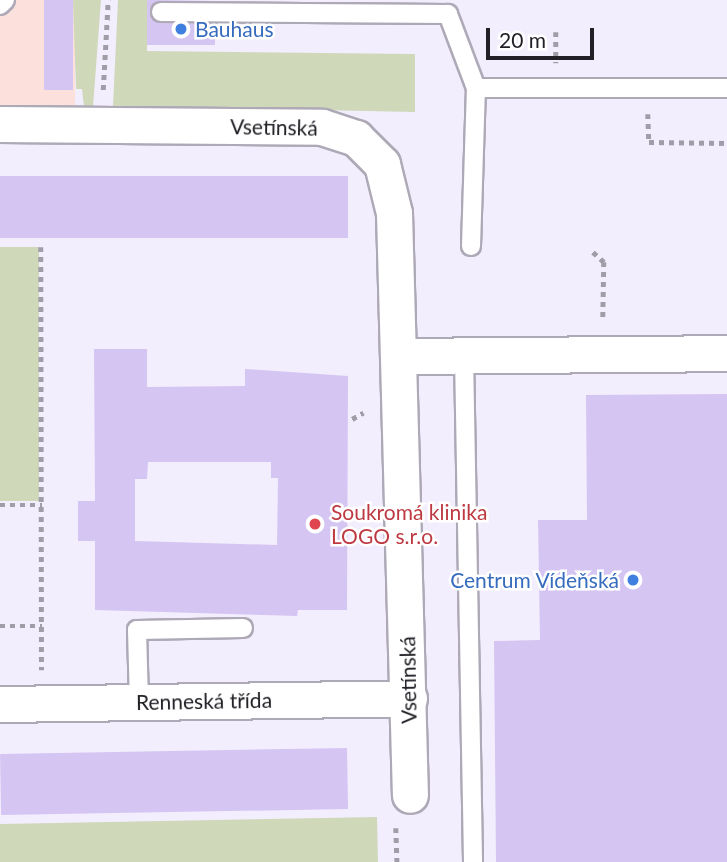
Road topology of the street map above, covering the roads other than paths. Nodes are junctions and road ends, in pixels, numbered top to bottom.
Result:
1 (5, 0) edge
2 (0, 5) edge
3 (448, 7) edge
4 (161, 12) dead end
5 (476, 88) junction
6 (727, 88) edge
7 (0, 124) edge
8 (471, 246) dead end
9 (727, 353) edge
10 (464, 355) junction
11 (398, 356) junction
12 (243, 628) dead end
13 (409, 698) junction
14 (139, 702) junction
15 (0, 704) edge
16 (410, 795) dead end
17 (472, 862) edge

1 - 2 lane
3 - 4 lane
3 - 5 lane
5 - 6 lane
5 - 8 lane
7 - 11 street, Vsetínská
9 - 10 street
10 - 11 street
10 - 17 lane
11 - 13 street, Vsetínská
12 - 14 lane
13 - 14 street, Renneská třída
13 - 16 street, Vsetínská
14 - 15 street, Renneská třída

